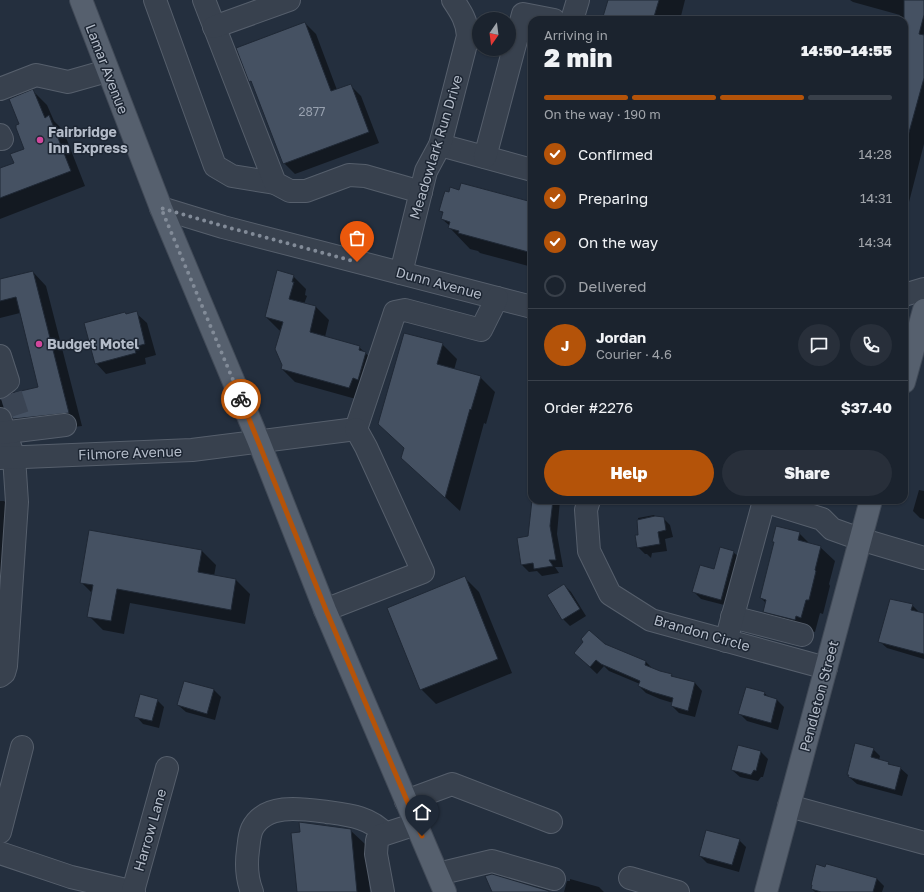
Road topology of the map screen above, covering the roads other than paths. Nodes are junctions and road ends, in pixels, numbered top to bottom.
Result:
1 (81, 0) edge
2 (155, 0) edge
3 (204, 0) edge
4 (289, 0) edge
5 (453, 0) edge
6 (578, 0) edge
7 (257, 5) edge
8 (533, 16) edge
9 (573, 16) edge
10 (214, 26) junction
11 (107, 71) junction
12 (0, 89) edge
13 (0, 135) edge
14 (0, 139) edge
15 (440, 145) junction
16 (485, 157) junction
17 (528, 169) edge
18 (275, 183) junction
19 (421, 192) junction
20 (161, 208) junction
21 (401, 273) junction
22 (924, 289) edge
23 (908, 294) edge
24 (496, 298) junction
25 (528, 306) edge
26 (924, 310) edge
27 (0, 356) edge
28 (908, 368) edge
29 (6, 387) tunnel mouth
30 (65, 425) dead end
31 (10, 428) edge
32 (356, 429) junction
33 (259, 442) junction
34 (7, 458) edge
35 (588, 504) edge
36 (763, 504) edge
37 (774, 504) edge
38 (870, 504) edge
39 (860, 539) junction
40 (924, 558) edge
41 (326, 610) junction
42 (732, 617) junction
43 (802, 635) dead end
44 (726, 641) junction
45 (826, 668) junction
46 (0, 676) edge
47 (22, 747) dead end
48 (167, 768) dead end
49 (406, 801) junction
50 (789, 806) junction
51 (551, 822) dead end
52 (416, 824) junction
53 (0, 832) edge
54 (385, 834) junction
55 (924, 843) edge
56 (0, 853) edge
57 (630, 878) dead end
58 (554, 879) dead end
59 (442, 883) edge
60 (69, 885) edge
61 (133, 892) edge
62 (252, 892) edge
63 (383, 892) edge
64 (678, 892) edge
65 (766, 892) edge

1 - 11 main road, Lamar Avenue
2 - 18 street
3 - 10 street
4 - 7 street
5 - 15 street, Meadowlark Run Drive
6 - 9 street
7 - 10 street
8 - 16 street
10 - 18 street
11 - 12 street
11 - 20 main road, Lamar Avenue
13 - 14 street
15 - 16 street
15 - 19 street, Meadowlark Run Drive
16 - 17 street
18 - 19 street
19 - 21 street, Meadowlark Run Drive
20 - 21 street, Dunn Avenue
20 - 33 main road, Lamar Avenue
21 - 24 street, Dunn Avenue
22 - 23 street
24 - 25 street, Dunn Avenue
24 - 32 street
26 - 28 main road
27 - 29 street
30 - 31 street
31 - 34 street
32 - 33 street, Filmore Avenue
32 - 41 street
33 - 34 street, Filmore Avenue
33 - 41 main road, Lamar Avenue
34 - 46 street
35 - 44 street, Brandon Circle
36 - 42 street
37 - 39 street
38 - 39 main road, Pendleton Street
39 - 40 street
39 - 45 main road, Pendleton Street
41 - 49 main road, Lamar Avenue
42 - 43 street
42 - 44 street
44 - 45 street, Brandon Circle
45 - 50 main road, Pendleton Street
47 - 53 street
48 - 61 street, Harrow Lane
49 - 51 street
49 - 52 main road, Lamar Avenue
50 - 55 street
50 - 65 main road, Pendleton Street
52 - 54 street
52 - 59 main road, Lamar Avenue
54 - 62 street
54 - 63 street
56 - 60 street
57 - 64 street
58 - 59 street
60 - 61 street

